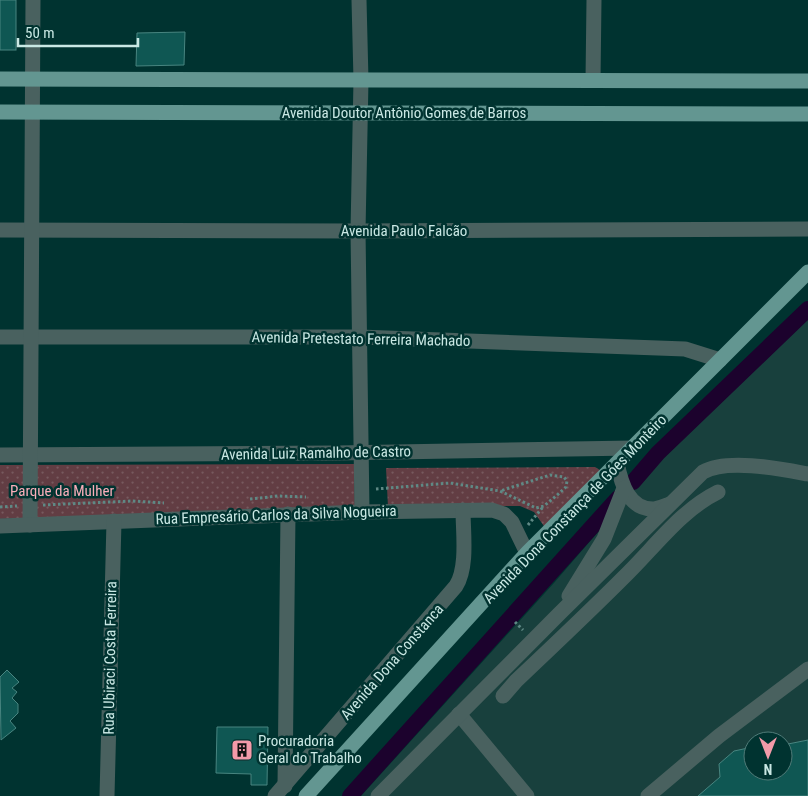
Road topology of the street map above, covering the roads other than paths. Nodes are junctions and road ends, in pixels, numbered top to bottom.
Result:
1 (33, 0) edge
2 (359, 0) edge
3 (594, 0) edge
4 (0, 79) edge
5 (32, 79) junction
6 (361, 80) junction
7 (593, 80) junction
8 (808, 81) edge
9 (0, 112) edge
10 (32, 112) junction
11 (360, 113) junction
12 (808, 114) edge
13 (808, 229) edge
14 (0, 230) edge
15 (32, 230) junction
16 (358, 231) junction
17 (808, 272) edge
18 (0, 337) edge
19 (30, 337) junction
20 (359, 337) junction
21 (720, 360) junction
22 (632, 448) junction
23 (362, 453) junction
24 (0, 455) edge
25 (30, 455) junction
26 (617, 464) junction
27 (808, 474) edge
28 (624, 488) junction
29 (718, 492) dead end
30 (670, 504) junction
31 (463, 510) junction
32 (362, 512) junction
33 (288, 514) junction
34 (114, 521) junction
35 (30, 524) junction
36 (0, 526) edge
37 (527, 553) junction
38 (559, 614) junction
39 (808, 669) edge
40 (503, 696) dead end
41 (458, 714) junction
42 (285, 746) junction
43 (304, 764) junction
44 (280, 791) edge
45 (107, 796) edge
46 (306, 796) edge
47 (378, 796) edge
48 (526, 796) edge
49 (648, 796) edge

1 - 5 street
2 - 6 street
3 - 7 street
4 - 5 main road
5 - 6 main road
5 - 10 street
6 - 7 main road
6 - 11 street
7 - 8 main road
9 - 10 main road, Avenida Doutor Antônio Gomes de Barros
10 - 11 main road, Avenida Doutor Antônio Gomes de Barros
10 - 15 street
11 - 12 main road, Avenida Doutor Antônio Gomes de Barros
11 - 16 street
13 - 16 street, Avenida Paulo Falcão
14 - 15 street, Avenida Paulo Falcão
15 - 16 street, Avenida Paulo Falcão
15 - 19 street
16 - 20 street
17 - 21 main road, Avenida Dona Constança de Góes Monteiro
18 - 19 street, Avenida Pretestato Ferreira Machado
19 - 20 street, Avenida Pretestato Ferreira Machado
19 - 25 street
20 - 21 street, Avenida Pretestato Ferreira Machado
20 - 23 street
21 - 22 main road, Avenida Dona Constança de Góes Monteiro
22 - 23 street, Avenida Luiz Ramalho de Castro
22 - 26 main road, Avenida Dona Constança de Góes Monteiro
23 - 25 street, Avenida Luiz Ramalho de Castro
23 - 32 street
24 - 25 street, Avenida Luiz Ramalho de Castro
25 - 35 street
26 - 28 street
26 - 37 main road, Avenida Dona Constança de Góes Monteiro
27 - 30 street
28 - 30 street
28 - 38 street
29 - 40 street
30 - 38 street
31 - 32 street, Rua Empresário Carlos da Silva Nogueira
31 - 37 street, Rua Empresário Carlos da Silva Nogueira
31 - 43 street, Avenida Dona Constanca
32 - 33 street, Rua Empresário Carlos da Silva Nogueira
33 - 34 street, Rua Empresário Carlos da Silva Nogueira
33 - 42 street
34 - 35 street, Rua Empresário Carlos da Silva Nogueira
34 - 45 street, Rua Ubiraci Costa Ferreira
35 - 36 street, Rua Empresário Carlos da Silva Nogueira
37 - 46 main road, Avenida Dona Constança de Góes Monteiro
38 - 41 street
39 - 49 street
41 - 47 street
41 - 48 street
42 - 43 street
42 - 44 street
43 - 44 street, Avenida Dona Constanca

